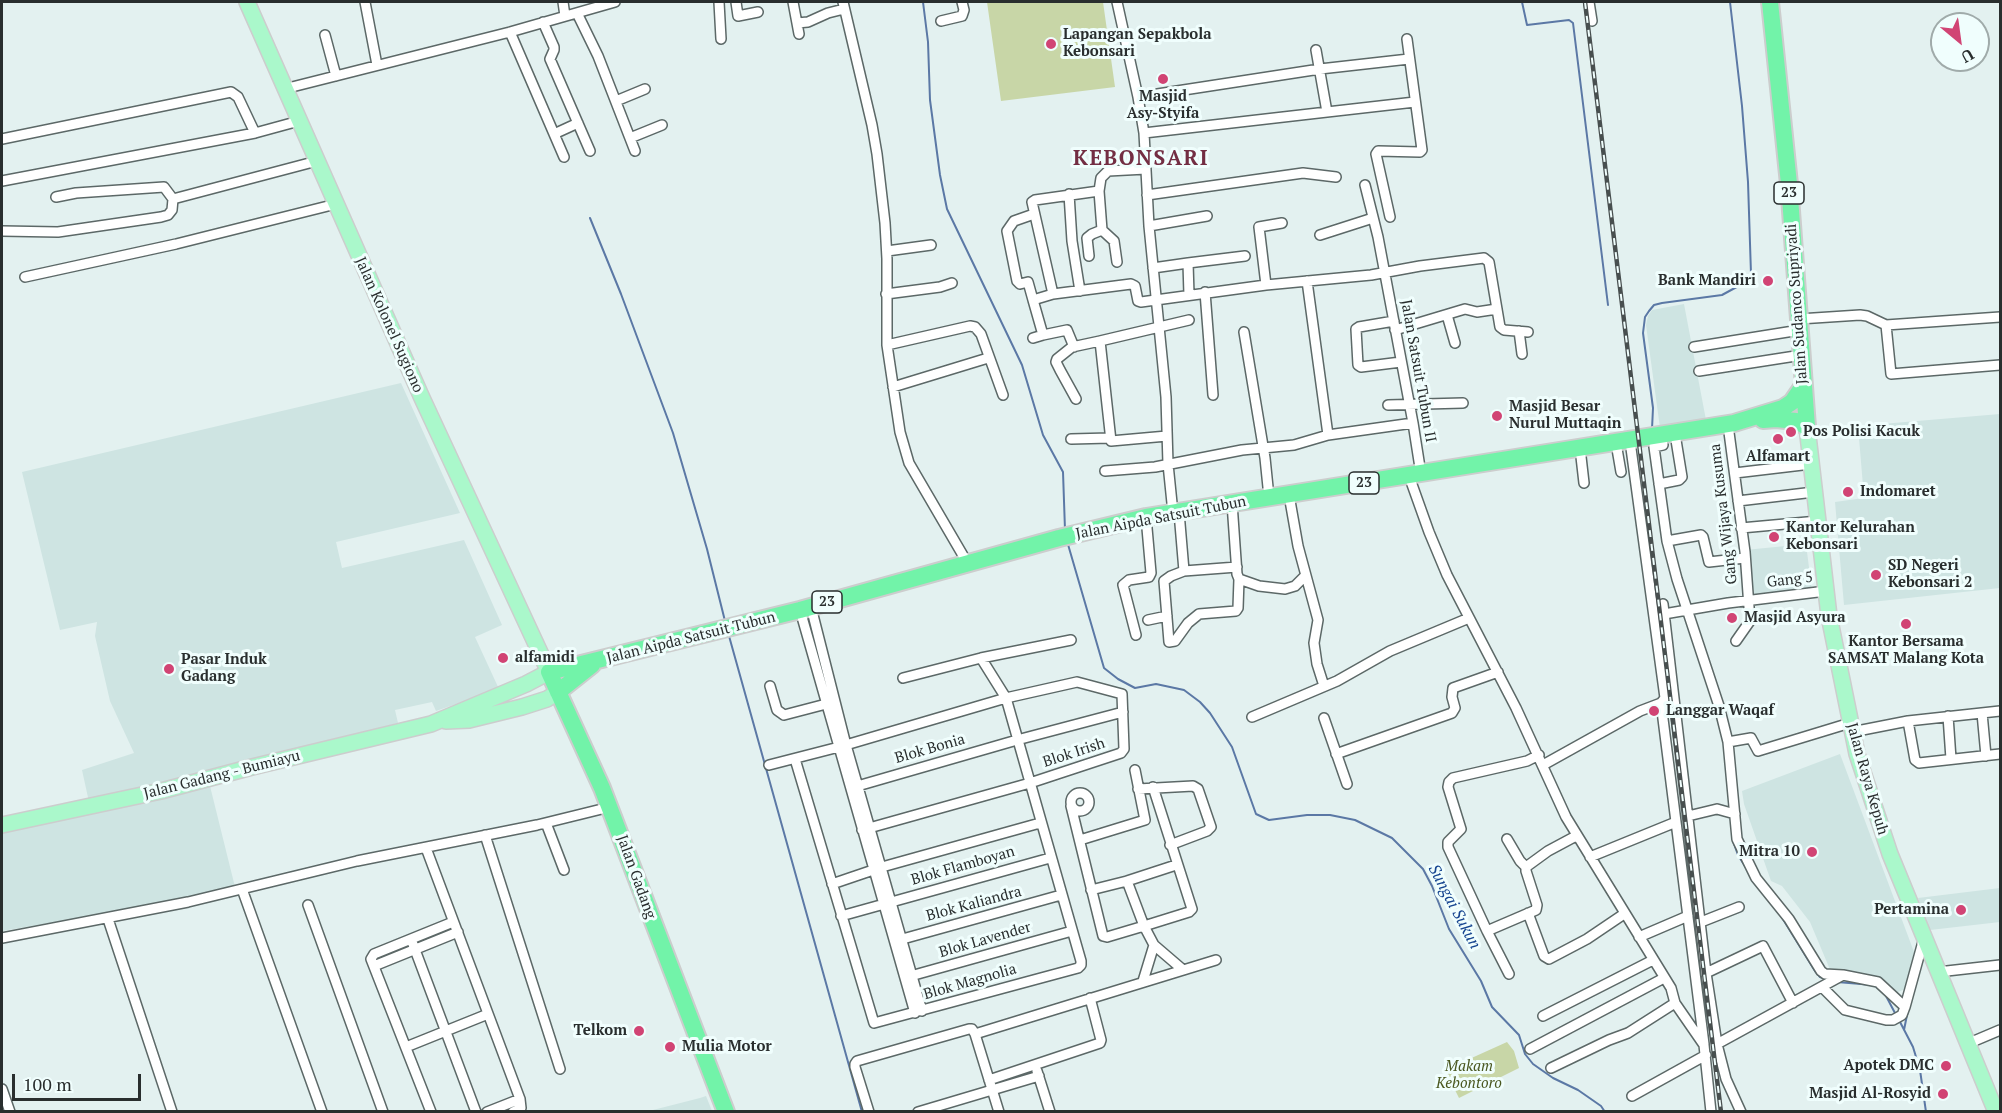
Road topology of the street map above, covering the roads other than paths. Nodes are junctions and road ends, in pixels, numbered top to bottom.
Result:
1 (247, 2) edge
2 (365, 2) edge
3 (563, 2) edge
4 (615, 2) edge
5 (719, 2) edge
6 (736, 2) edge
7 (793, 2) edge
8 (962, 2) edge
9 (1117, 2) edge
10 (1589, 2) edge
11 (1770, 2) edge
12 (843, 5) edge
13 (758, 12) dead end
14 (577, 13) junction
15 (565, 16) junction
16 (941, 21) dead end
17 (1592, 21) dead end
18 (543, 22) junction
19 (797, 23) junction
20 (510, 32) junction
21 (799, 34) dead end
22 (325, 35) dead end
23 (721, 39) dead end
24 (1407, 39) dead end
25 (1316, 50) dead end
26 (1409, 59) junction
27 (377, 65) junction
28 (1320, 69) junction
29 (336, 76) junction
30 (284, 89) junction
31 (645, 89) dead end
32 (1138, 97) junction
33 (616, 100) junction
34 (1415, 102) junction
35 (1327, 112) junction
36 (298, 118) junction
37 (578, 123) junction
38 (662, 125) dead end
39 (254, 130) junction
40 (1144, 133) junction
41 (554, 134) junction
42 (630, 138) junction
43 (2, 140) edge
44 (590, 151) dead end
45 (635, 151) dead end
46 (564, 157) dead end
47 (317, 161) junction
48 (1146, 170) junction
49 (1336, 177) dead end
50 (2, 181) edge
51 (1365, 186) dead end
52 (1099, 191) junction
53 (1069, 194) junction
54 (1147, 195) junction
55 (56, 197) dead end
56 (173, 199) junction
57 (336, 204) junction
58 (1034, 214) junction
59 (1207, 216) dead end
60 (1390, 217) dead end
61 (1373, 218) junction
62 (1282, 223) dead end
63 (1149, 226) junction
64 (1102, 230) junction
65 (2, 231) edge
66 (1320, 235) dead end
67 (931, 245) dead end
68 (887, 251) junction
69 (1089, 256) dead end
70 (1245, 256) dead end
71 (1117, 262) dead end
72 (1188, 264) junction
73 (1153, 268) junction
74 (1385, 273) junction
75 (25, 277) dead end
76 (1307, 281) junction
77 (952, 283) dead end
78 (1266, 285) junction
79 (1080, 291) junction
80 (1205, 292) junction
81 (886, 294) junction
82 (1053, 294) junction
83 (1189, 295) junction
84 (1156, 299) junction
85 (1033, 300) junction
86 (1497, 309) junction
87 (1447, 315) junction
88 (2001, 316) edge
89 (1189, 320) dead end
90 (1800, 325) junction
91 (1886, 325) junction
92 (1395, 326) junction
93 (1158, 328) junction
94 (1244, 332) dead end
95 (1043, 334) junction
96 (1033, 338) dead end
97 (1100, 341) junction
98 (1455, 343) dead end
99 (887, 345) junction
100 (1694, 346) dead end
101 (1074, 347) junction
102 (1522, 354) dead end
103 (1802, 355) junction
104 (988, 358) junction
105 (1401, 362) junction
106 (2001, 365) edge
107 (1699, 370) dead end
108 (1803, 386) junction
109 (893, 387) junction
110 (1003, 395) dead end
111 (1213, 396) dead end
112 (1076, 399) dead end
113 (1463, 403) dead end
114 (1388, 405) dead end
115 (1410, 405) junction
116 (1413, 423) junction
117 (1733, 423) junction
118 (1807, 428) junction
119 (1328, 435) junction
120 (1167, 436) junction
121 (1662, 436) junction
122 (1110, 438) junction
123 (1071, 439) dead end
124 (1623, 442) junction
125 (1264, 448) junction
126 (1580, 448) junction
127 (1168, 464) junction
128 (1811, 464) junction
129 (1105, 471) dead end
130 (1621, 472) dead end
131 (1735, 473) junction
132 (1415, 475) junction
133 (1584, 483) dead end
134 (1659, 484) junction
135 (1814, 492) junction
136 (1289, 495) junction
137 (1269, 497) junction
138 (1738, 501) junction
139 (1232, 503) junction
140 (1176, 512) junction
141 (1146, 517) junction
142 (1818, 521) junction
143 (1741, 528) junction
144 (1666, 542) junction
145 (1745, 558) junction
146 (968, 564) junction
147 (1237, 567) junction
148 (1184, 571) junction
149 (1305, 576) junction
150 (1239, 579) junction
151 (1826, 591) junction
152 (1749, 600) junction
153 (805, 609) junction
154 (1685, 609) junction
155 (1167, 616) junction
156 (1469, 618) junction
157 (1148, 620) dead end
158 (1136, 635) dead end
159 (1071, 640) dead end
160 (1736, 641) dead end
161 (538, 647) joint
162 (981, 658) junction
163 (595, 663) junction
164 (549, 672) junction
165 (1498, 672) junction
166 (903, 678) dead end
167 (770, 686) dead end
168 (1324, 686) junction
169 (558, 692) junction
170 (1006, 698) junction
171 (830, 703) junction
172 (1661, 703) junction
173 (2001, 711) edge
174 (1123, 712) junction
175 (1982, 713) junction
176 (1947, 716) junction
177 (1252, 717) dead end
178 (1324, 718) dead end
179 (441, 721) junction
180 (1908, 721) junction
181 (1851, 727) junction
182 (1017, 740) junction
183 (1728, 742) junction
184 (842, 746) junction
185 (1336, 754) junction
186 (2001, 754) edge
187 (1539, 755) junction
188 (1986, 756) junction
189 (795, 759) junction
190 (1951, 759) junction
191 (769, 765) dead end
192 (1543, 765) junction
193 (1135, 770) dead end
194 (1030, 783) junction
195 (1347, 784) dead end
196 (854, 787) junction
197 (1153, 787) junction
198 (1138, 789) junction
199 (1071, 806) junction
200 (610, 807) junction
201 (1084, 810) junction
202 (1732, 814) junction
203 (1161, 815) junction
204 (1689, 816) junction
205 (1145, 820) junction
206 (1676, 822) junction
207 (546, 823) junction
208 (1040, 823) junction
209 (2, 825) edge
210 (1076, 825) junction
211 (866, 829) junction
212 (486, 835) junction
213 (1576, 836) junction
214 (1507, 839) dead end
215 (1080, 840) junction
216 (1170, 845) junction
217 (426, 848) junction
218 (1590, 857) junction
219 (1050, 858) junction
220 (1176, 865) junction
221 (1526, 867) junction
222 (878, 868) junction
223 (564, 870) dead end
224 (1127, 881) junction
225 (832, 884) junction
226 (242, 889) junction
227 (1091, 890) junction
228 (1061, 895) junction
229 (888, 903) junction
230 (308, 905) dead end
231 (1739, 907) dead end
232 (1528, 913) junction
233 (1624, 914) junction
234 (841, 916) junction
235 (1688, 916) junction
236 (108, 919) junction
237 (453, 922) junction
238 (1701, 922) junction
239 (1144, 926) junction
240 (1487, 930) junction
241 (1072, 931) junction
242 (458, 932) junction
243 (1639, 937) junction
244 (2, 938) edge
245 (411, 939) junction
246 (1924, 939) junction
247 (899, 940) junction
248 (1154, 945) junction
249 (414, 950) junction
250 (1216, 960) dead end
251 (1653, 960) junction
252 (2001, 965) edge
253 (374, 966) junction
254 (1182, 969) junction
255 (1938, 972) junction
256 (1706, 973) junction
257 (1509, 974) dead end
258 (909, 977) junction
259 (1664, 978) junction
260 (1143, 981) junction
261 (1832, 982) junction
262 (1090, 998) junction
263 (1675, 1003) junction
264 (1793, 1003) junction
265 (918, 1012) junction
266 (488, 1014) junction
267 (1900, 1014) junction
268 (1543, 1016) dead end
269 (2001, 1030) edge
270 (446, 1031) junction
271 (975, 1034) junction
272 (1717, 1044) junction
273 (1967, 1044) junction
274 (406, 1047) junction
275 (1530, 1049) dead end
276 (1705, 1050) junction
277 (1036, 1065) junction
278 (1551, 1068) dead end
279 (560, 1069) dead end
280 (1039, 1076) junction
281 (989, 1080) junction
282 (992, 1091) junction
283 (2, 1092) edge
284 (1632, 1096) dead end
285 (520, 1098) junction
286 (1993, 1110) edge
287 (10, 1112) edge
288 (172, 1112) edge
289 (322, 1112) edge
290 (383, 1112) edge
291 (430, 1112) edge
292 (476, 1112) edge
293 (487, 1112) edge
294 (513, 1112) edge
295 (726, 1112) edge
296 (869, 1112) edge
297 (918, 1112) edge
298 (999, 1112) edge
299 (1050, 1112) edge
300 (1711, 1112) edge
301 (1741, 1112) edge

1 - 30 main road, Jalan Kolonel Sugiono
2 - 27 street
3 - 15 street
4 - 14 street
5 - 23 street
6 - 13 street
7 - 19 street
8 - 16 street
9 - 32 street
10 - 17 street
11 - 90 highway, Jalan Sudanco Supriyadi / 23
12 - 19 street
12 - 68 street
14 - 15 street
14 - 33 street
15 - 18 street
18 - 20 street
18 - 37 street
19 - 21 street
20 - 27 street
20 - 41 street
22 - 29 street
24 - 26 street
25 - 28 street
26 - 28 street
26 - 34 street
27 - 29 street
28 - 32 street
28 - 35 street
29 - 30 street
30 - 36 main road, Jalan Kolonel Sugiono
31 - 33 street
32 - 40 street
33 - 42 street
34 - 35 street
34 - 60 street
35 - 40 street
36 - 39 street
36 - 47 main road, Jalan Kolonel Sugiono
37 - 41 street
37 - 44 street
38 - 42 street
39 - 43 street
39 - 50 street
40 - 48 street
41 - 46 street
42 - 45 street
47 - 56 street
47 - 57 main road, Jalan Kolonel Sugiono
48 - 52 street
48 - 54 street
49 - 54 street
51 - 61 street, Jalan Satsuit Tubun II
52 - 53 street
52 - 64 street
53 - 58 street
53 - 79 street
54 - 63 street
55 - 56 street
56 - 65 street
57 - 75 street
57 - 161 main road, Jalan Kolonel Sugiono
58 - 82 street
58 - 85 street
59 - 63 street
61 - 66 street
61 - 74 street, Jalan Satsuit Tubun II
62 - 78 street
63 - 73 street
64 - 69 street
64 - 71 street
67 - 68 street
68 - 81 street
70 - 72 street
72 - 73 street
72 - 83 street
73 - 84 street
74 - 76 street
74 - 86 street
74 - 92 street, Jalan Satsuit Tubun II
76 - 78 street
76 - 119 street
77 - 81 street
78 - 80 street
79 - 82 street
79 - 84 street
80 - 83 street
80 - 111 street
81 - 99 street
82 - 85 street
83 - 84 street
84 - 93 street
85 - 95 street
86 - 87 street
86 - 102 street
87 - 92 street
87 - 98 street
88 - 91 street
89 - 93 street
90 - 91 street
90 - 100 street
90 - 103 highway, Jalan Sudanco Supriyadi / 23
91 - 106 street
92 - 105 street, Jalan Satsuit Tubun II
92 - 105 street
93 - 97 street
93 - 120 street
94 - 125 street
95 - 96 street
95 - 101 street
97 - 101 street
97 - 122 street
99 - 104 street
99 - 109 street
101 - 112 street
103 - 107 street
103 - 108 highway, Jalan Sudanco Supriyadi / 23
104 - 109 street
104 - 110 street
105 - 115 street, Jalan Satsuit Tubun II
108 - 117 highway, Jalan Aipda Satsuit Tubun / 23
108 - 118 highway, Jalan Sudanco Supriyadi / 23
109 - 146 street
113 - 115 street
114 - 115 street
115 - 116 street, Jalan Satsuit Tubun II
116 - 119 street
116 - 132 street, Jalan Satsuit Tubun II
117 - 118 highway, Jalan Aipda Satsuit Tubun / 23
117 - 121 highway, Jalan Aipda Satsuit Tubun / 23
117 - 131 street, Gang Wijaya Kusuma
118 - 128 main road, Jalan Raya Kepuh
119 - 125 street
120 - 122 street
120 - 127 street
121 - 124 highway, Jalan Aipda Satsuit Tubun / 23
121 - 134 street
121 - 134 street
122 - 123 street
124 - 126 highway, Jalan Aipda Satsuit Tubun / 23
124 - 130 street
124 - 172 street
125 - 127 street
125 - 137 street
126 - 132 highway, Jalan Aipda Satsuit Tubun / 23
126 - 133 street
127 - 129 street
127 - 140 street
128 - 131 street
128 - 135 main road, Jalan Raya Kepuh
131 - 138 street, Gang Wijaya Kusuma
132 - 136 highway, Jalan Aipda Satsuit Tubun / 23
132 - 156 street, Jalan Satsuit Tubun II
134 - 144 street
135 - 138 street
135 - 142 main road, Jalan Raya Kepuh
136 - 137 highway, Jalan Aipda Satsuit Tubun / 23
136 - 149 street
137 - 139 highway, Jalan Aipda Satsuit Tubun / 23
138 - 143 street, Gang Wijaya Kusuma
139 - 140 highway, Jalan Aipda Satsuit Tubun / 23
139 - 147 street
140 - 141 highway, Jalan Aipda Satsuit Tubun / 23
140 - 148 street
141 - 146 highway, Jalan Aipda Satsuit Tubun / 23
141 - 158 street
142 - 143 street
142 - 151 main road, Jalan Raya Kepuh
143 - 145 street, Gang Wijaya Kusuma
144 - 145 street
144 - 154 street
145 - 152 street, Gang Wijaya Kusuma
146 - 153 highway, Jalan Aipda Satsuit Tubun / 23
147 - 148 street
147 - 150 street
148 - 155 street
149 - 150 street
149 - 168 street
150 - 155 street
151 - 152 street, Gang 5
151 - 181 main road, Jalan Raya Kepuh
152 - 154 street, Gang 5
152 - 160 street, Gang Wijaya Kusuma
153 - 163 highway, Jalan Aipda Satsuit Tubun / 23
153 - 171 street
154 - 183 street
154 - 204 street, Gang 5
155 - 157 street
156 - 165 street, Jalan Satsuit Tubun II
156 - 168 street
159 - 162 street
161 - 164 main road, Jalan Gadang
162 - 166 street
162 - 170 street
163 - 164 highway, Jalan Aipda Satsuit Tubun / 23
163 - 169 highway, Jalan Aipda Satsuit Tubun / 23
164 - 169 highway, Jalan Gadang
164 - 179 main road, Jalan Gadang - Bumiayu
165 - 185 street
165 - 187 street, Jalan Satsuit Tubun II
167 - 171 street
168 - 177 street
169 - 179 main road, Jalan Gadang - Bumiayu
169 - 200 highway, Jalan Gadang
170 - 174 street
170 - 182 street
170 - 184 street
171 - 184 street
172 - 192 street
172 - 206 street
173 - 175 street
174 - 182 street, Blok Bonia
174 - 194 street, Blok Irish
175 - 176 street
175 - 188 street
176 - 180 street
176 - 190 street
178 - 185 street
179 - 209 main road, Jalan Gadang - Bumiayu
180 - 181 street
180 - 190 street
181 - 183 street
181 - 246 main road, Jalan Raya Kepuh
182 - 194 street
182 - 196 street, Blok Bonia
183 - 202 street
184 - 189 street
184 - 196 street
185 - 195 street
186 - 188 street
187 - 192 street, Jalan Satsuit Tubun II
187 - 240 street
188 - 190 street
189 - 191 street
189 - 225 street
192 - 213 street, Jalan Satsuit Tubun II
193 - 198 street
194 - 208 street
194 - 211 street
196 - 211 street
197 - 198 street
197 - 203 street
197 - 216 street
198 - 205 street
199 - 201 street
199 - 201 street
199 - 210 street
200 - 207 street
200 - 295 highway, Jalan Gadang
201 - 210 street
202 - 204 street
202 - 261 street
203 - 205 street
203 - 216 street
204 - 238 street
205 - 215 street
206 - 218 street
206 - 235 street
207 - 212 street
207 - 223 street
208 - 219 street
208 - 222 street
210 - 215 street
211 - 222 street
212 - 217 street
212 - 279 street
213 - 218 street, Jalan Satsuit Tubun II
213 - 221 street
214 - 221 street
215 - 227 street
216 - 220 street
217 - 226 street
217 - 237 street
218 - 233 street, Jalan Satsuit Tubun II
219 - 228 street
219 - 229 street, Blok Flamboyan
220 - 224 street
220 - 239 street
221 - 232 street
222 - 225 street
222 - 229 street
224 - 227 street
224 - 239 street
225 - 234 street
226 - 236 street
226 - 289 street
227 - 239 street
228 - 241 street
228 - 247 street, Blok Kaliandra
229 - 234 street, Blok Flamboyan
229 - 247 street
230 - 290 street
231 - 238 street
232 - 233 street
232 - 240 street
233 - 243 street, Jalan Satsuit Tubun II
234 - 265 street, Blok Magnolia
235 - 243 street
235 - 276 street
236 - 244 street
236 - 288 street
237 - 242 street
237 - 245 street
238 - 256 street
239 - 248 street
240 - 257 street
241 - 258 street, Blok Lavender
241 - 265 street, Blok Magnolia
242 - 249 street
242 - 266 street
243 - 251 street, Jalan Satsuit Tubun II
245 - 249 street
245 - 253 street
246 - 255 main road, Jalan Raya Kepuh
246 - 267 street
247 - 258 street
248 - 254 street
248 - 260 street
249 - 253 street
249 - 270 street
250 - 254 street
251 - 259 street, Jalan Satsuit Tubun II
251 - 268 street
252 - 255 street
253 - 274 street
254 - 260 street
255 - 273 main road, Jalan Raya Kepuh
256 - 264 street
256 - 272 street
258 - 265 street
259 - 263 street, Jalan Satsuit Tubun II
259 - 275 street
260 - 262 street
261 - 264 street
261 - 267 street
261 - 267 street
262 - 271 street
262 - 277 street
263 - 276 street, Jalan Satsuit Tubun II
263 - 278 street
264 - 272 street
266 - 270 street
266 - 285 street
269 - 273 street
270 - 274 street
270 - 292 street
271 - 281 street
271 - 296 street
272 - 301 street
273 - 286 main road, Jalan Raya Kepuh
274 - 291 street
276 - 284 street
276 - 300 street
277 - 280 street
277 - 281 street
280 - 282 street
280 - 299 street
281 - 282 street
282 - 297 street
282 - 298 street
283 - 287 street
285 - 293 street
285 - 294 street

